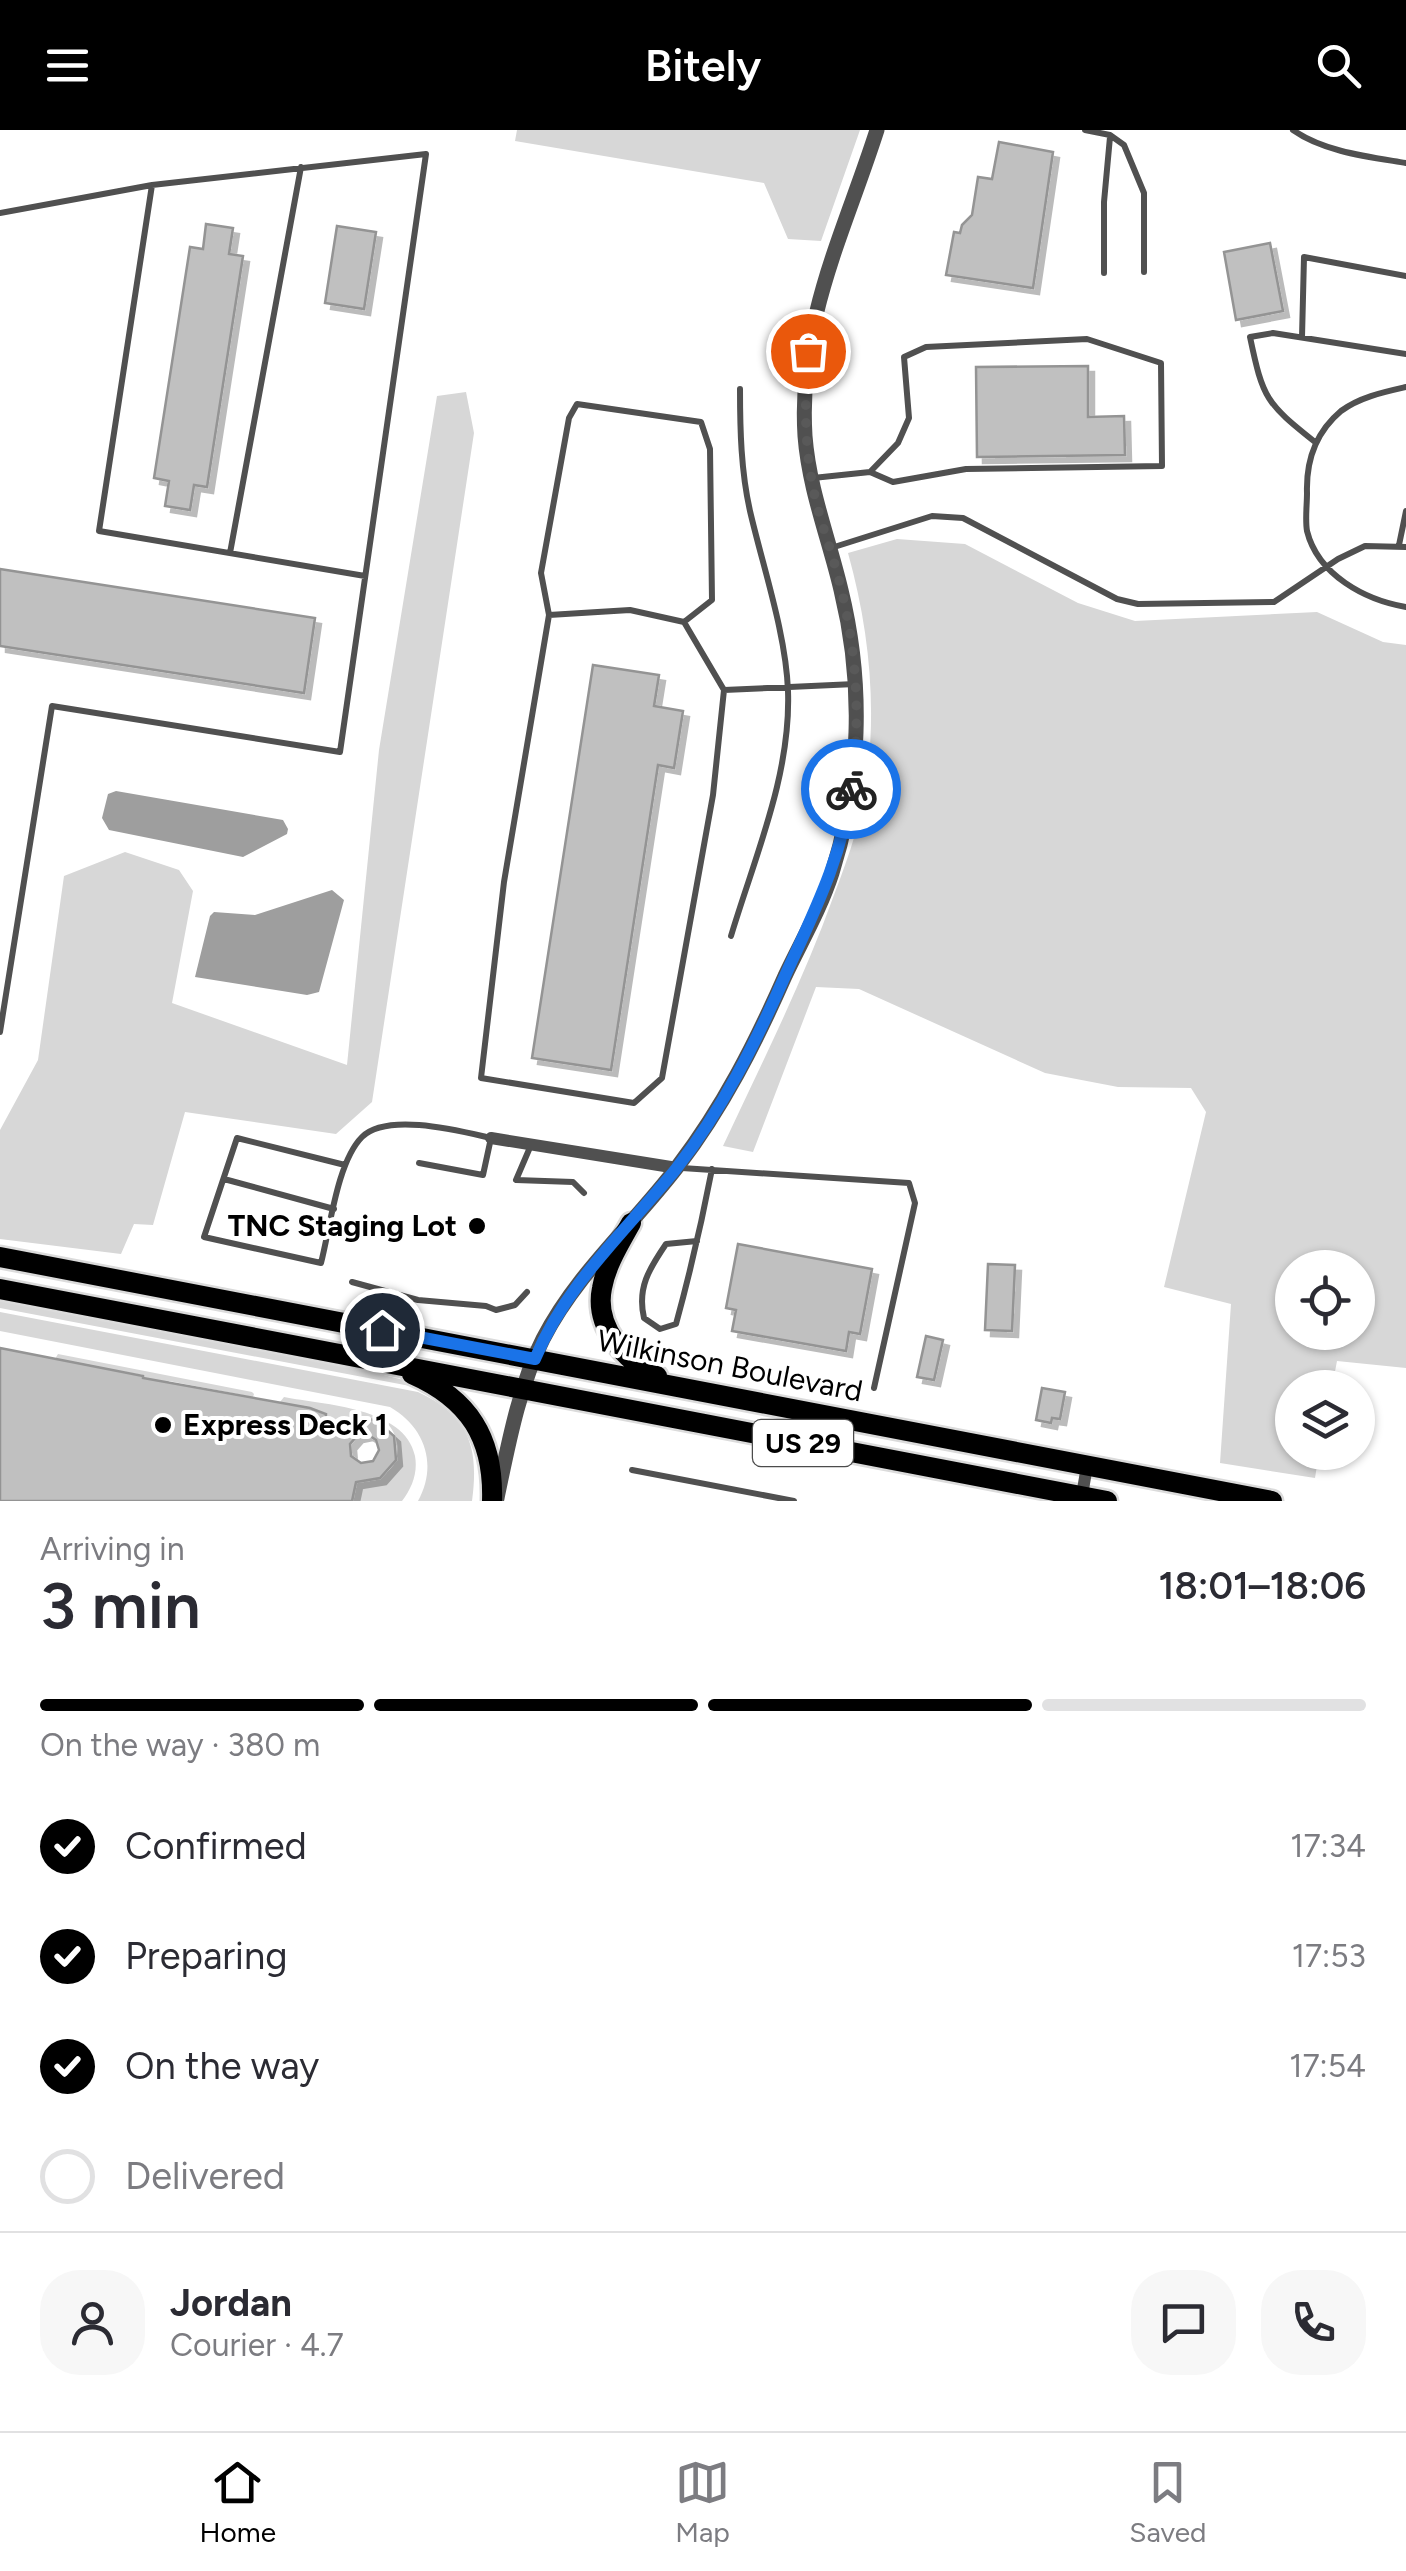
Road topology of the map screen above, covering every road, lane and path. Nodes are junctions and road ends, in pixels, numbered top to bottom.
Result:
1 (877, 130) edge
2 (1085, 130) edge
3 (1293, 130) edge
4 (1110, 135) junction
5 (1406, 163) edge
6 (301, 167) junction
7 (152, 185) junction
8 (0, 213) edge
9 (1144, 272) dead end
10 (1104, 273) dead end
11 (1406, 276) edge
12 (1302, 338) junction
13 (1406, 354) edge
14 (1406, 388) edge
15 (740, 389) dead end
16 (1315, 442) junction
17 (870, 472) junction
18 (811, 478) junction
19 (1406, 511) edge
20 (1402, 546) edge
21 (830, 548) junction
22 (230, 553) junction
23 (1328, 568) junction
24 (365, 576) junction
25 (1406, 607) edge
26 (550, 615) junction
27 (684, 622) junction
28 (856, 684) junction
29 (788, 687) junction
30 (724, 690) junction
31 (730, 936) dead end
32 (0, 1032) edge
33 (491, 1138) junction
34 (532, 1144) junction
35 (418, 1163) dead end
36 (345, 1165) junction
37 (677, 1168) junction
38 (712, 1169) junction
39 (224, 1178) junction
40 (584, 1193) dead end
41 (334, 1209) junction
42 (631, 1223) junction
43 (697, 1241) junction
44 (0, 1258) edge
45 (352, 1282) dead end
46 (0, 1289) edge
47 (527, 1292) dead end
48 (535, 1359) junction
49 (378, 1360) junction
50 (874, 1388) dead end
51 (525, 1389) junction
52 (702, 1391) junction
53 (1087, 1466) junction
54 (632, 1470) dead end
55 (1082, 1498) edge
56 (494, 1501) edge
57 (794, 1501) edge
58 (1107, 1501) edge
59 (1272, 1501) edge

1 - 18 street
2 - 4 lane
3 - 5 lane
4 - 9 lane
4 - 10 lane
6 - 7 lane
6 - 22 lane
6 - 24 lane
7 - 8 lane
7 - 22 lane
11 - 12 lane
12 - 13 lane
12 - 16 lane
14 - 16 lane
15 - 29 lane
16 - 23 lane
17 - 17 lane
17 - 18 lane
18 - 21 street
19 - 20 lane
20 - 23 lane
21 - 23 lane
21 - 28 street
22 - 24 lane
23 - 25 lane
24 - 32 lane
26 - 27 lane
26 - 27 lane
26 - 30 lane
27 - 30 lane
28 - 29 lane
28 - 37 street
29 - 30 lane
29 - 31 lane
33 - 34 street
33 - 35 lane
33 - 36 lane
34 - 37 street
34 - 40 lane
36 - 39 lane
36 - 41 lane
37 - 38 lane
37 - 42 street
38 - 43 lane
38 - 50 lane
39 - 41 lane
39 - 41 lane
42 - 48 street
42 - 52 main road
43 - 43 lane
44 - 48 main road, Wilkinson Boulevard / US 29
45 - 47 lane
46 - 49 main road, Wilkinson Boulevard / US 29
48 - 51 street
48 - 52 main road, Wilkinson Boulevard / US 29
49 - 51 main road, Wilkinson Boulevard / US 29
49 - 56 main road
51 - 55 main road, Wilkinson Boulevard / US 29
51 - 56 street
52 - 53 main road, Wilkinson Boulevard / US 29
53 - 55 street
53 - 59 main road, Wilkinson Boulevard / US 29
54 - 57 lane
55 - 58 main road, Wilkinson Boulevard / US 29

